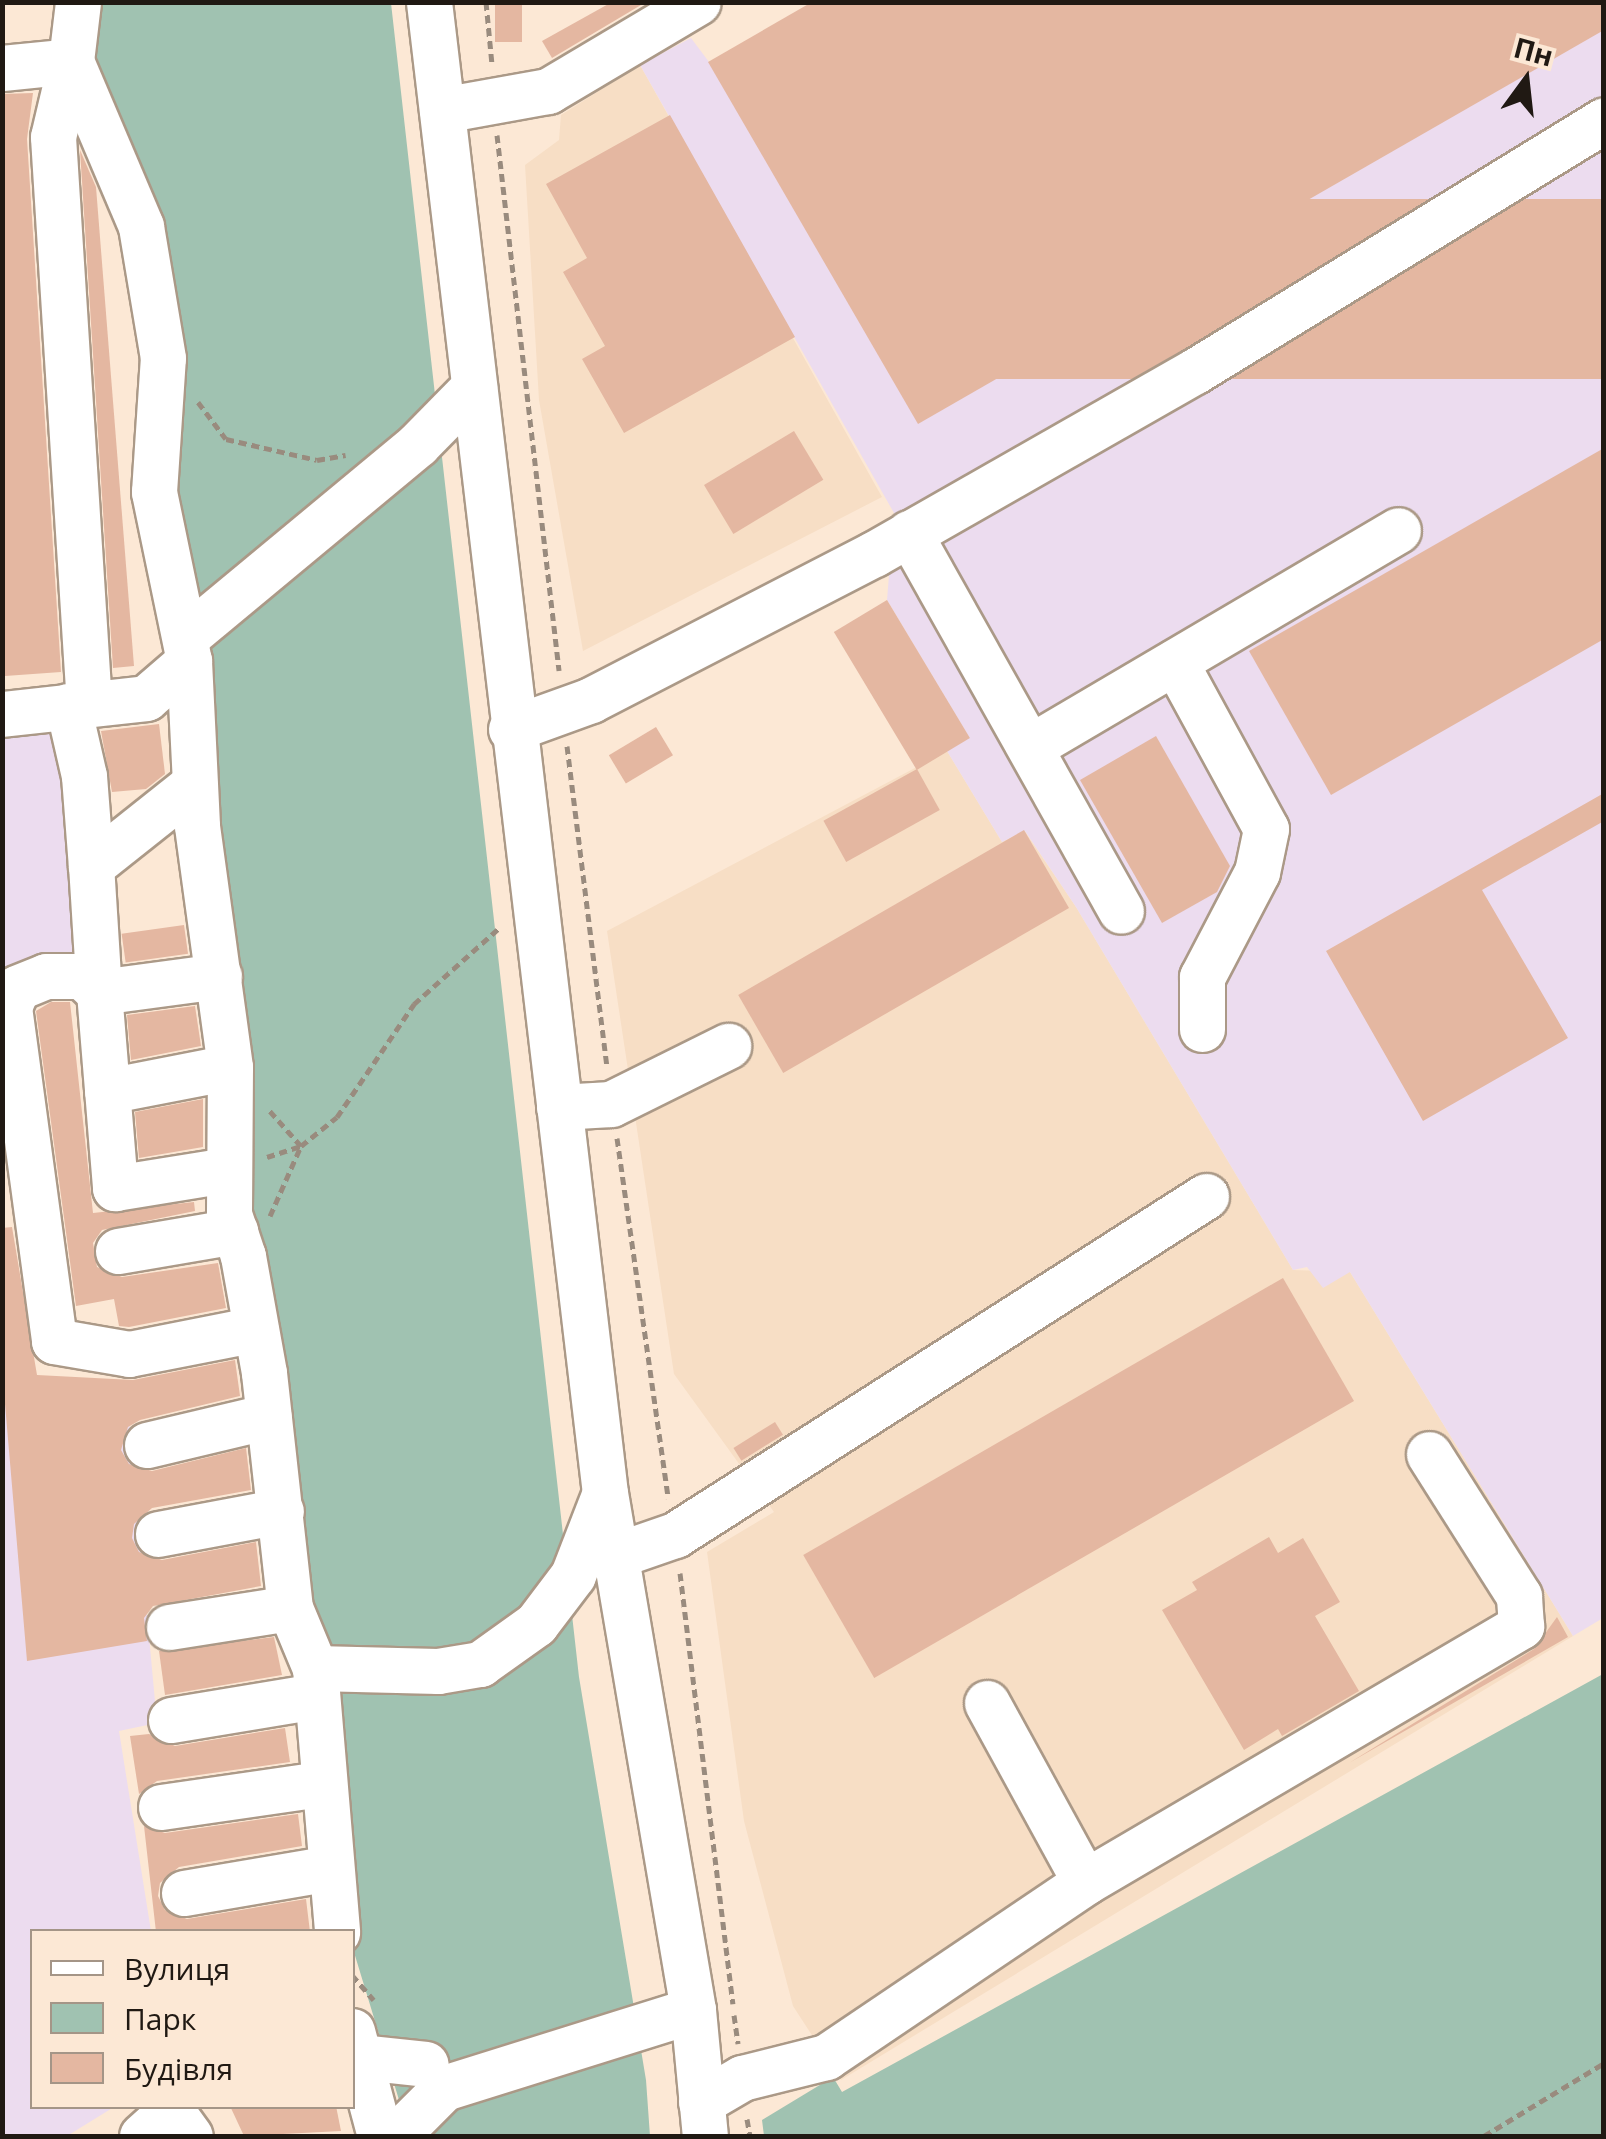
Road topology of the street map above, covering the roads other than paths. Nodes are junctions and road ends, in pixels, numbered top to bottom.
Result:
1 (78, 2) edge
2 (429, 2) edge
3 (698, 2) edge
4 (71, 61) junction
5 (2, 68) edge
6 (442, 110) junction
7 (1604, 120) edge
8 (474, 387) junction
9 (1398, 530) dead end
10 (909, 534) junction
11 (225, 604) junction
12 (188, 648) junction
13 (1175, 662) junction
14 (78, 705) junction
15 (2, 714) edge
16 (512, 729) junction
17 (1030, 748) junction
18 (193, 767) junction
19 (91, 866) junction
20 (1121, 911) dead end
21 (219, 976) junction
22 (99, 992) junction
23 (1202, 1029) dead end
24 (728, 1046) dead end
25 (230, 1067) junction
26 (107, 1091) junction
27 (559, 1107) junction
28 (226, 1170) junction
29 (1206, 1196) dead end
30 (239, 1244) junction
31 (118, 1251) dead end
32 (256, 1329) junction
33 (269, 1416) junction
34 (147, 1445) dead end
35 (1429, 1454) dead end
36 (605, 1493) junction
37 (281, 1511) junction
38 (158, 1534) dead end
39 (614, 1556) junction
40 (290, 1608) junction
41 (169, 1627) dead end
42 (316, 1682) junction
43 (987, 1702) dead end
44 (170, 1720) dead end
45 (320, 1784) junction
46 (161, 1807) dead end
47 (330, 1868) junction
48 (1085, 1882) junction
49 (184, 1893) dead end
50 (336, 1929) edge
51 (693, 2010) junction
52 (355, 2047) edge
53 (355, 2050) edge
54 (426, 2064) dead end
55 (703, 2119) edge
56 (142, 2136) edge
57 (190, 2136) edge
58 (381, 2136) edge

1 - 4 street
2 - 6 street
3 - 6 street
4 - 5 street
4 - 12 street
4 - 14 street
6 - 8 street
7 - 10 street
8 - 11 street
8 - 16 street
9 - 13 street
10 - 16 street
10 - 17 street
11 - 12 street
11 - 18 street
12 - 14 street
12 - 18 street
13 - 17 street
13 - 23 street
14 - 15 street
14 - 19 street
16 - 27 street
17 - 20 street
18 - 19 street
18 - 21 street
19 - 22 street
21 - 22 street
21 - 25 street
22 - 26 street
22 - 32 street
24 - 27 street
25 - 26 street
25 - 28 street
26 - 28 street
27 - 36 street
28 - 30 street
29 - 39 street
30 - 31 street
30 - 32 street
32 - 33 street
33 - 34 street
33 - 37 street
35 - 48 street
36 - 39 street
36 - 42 street
37 - 38 street
37 - 40 street
39 - 51 street
40 - 41 street
40 - 42 street
42 - 44 street
42 - 45 street
43 - 48 street
45 - 46 street
45 - 47 street
47 - 49 street
47 - 50 street
48 - 55 street
51 - 55 street
51 - 58 street
52 - 54 street
53 - 58 street
56 - 57 street

